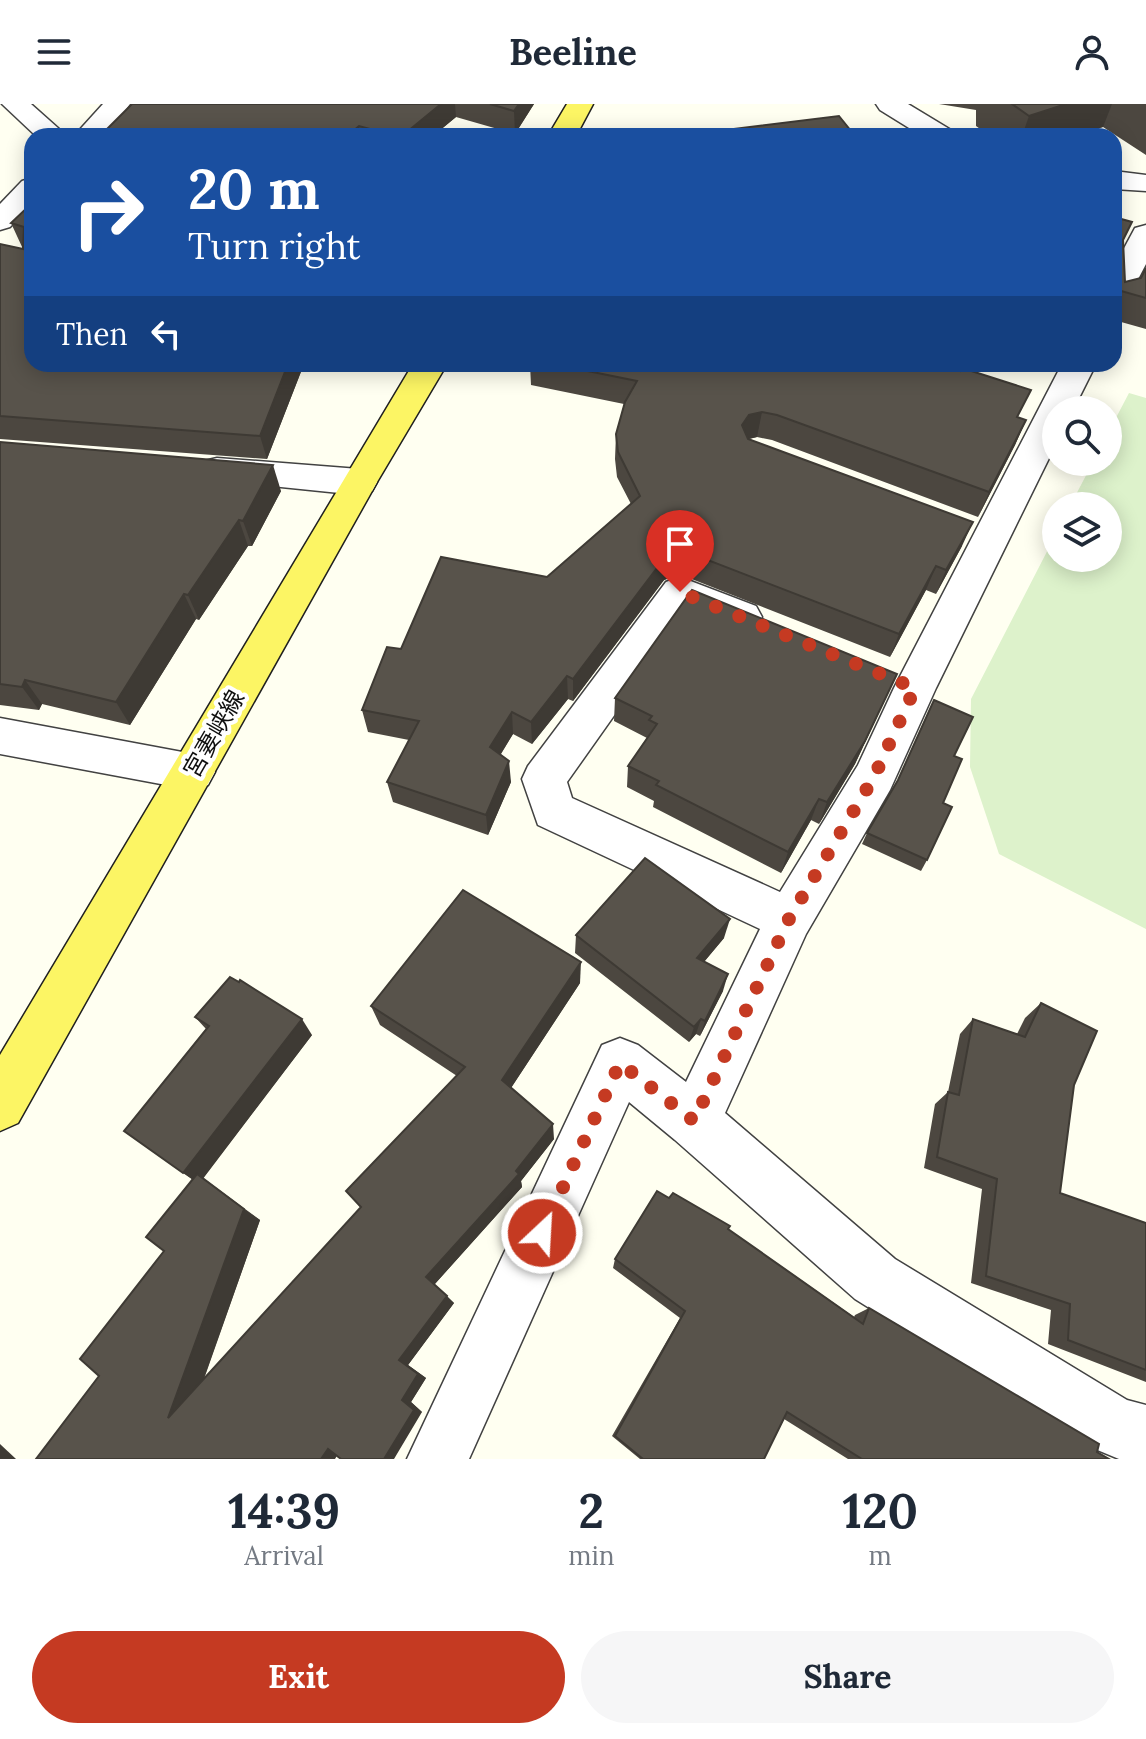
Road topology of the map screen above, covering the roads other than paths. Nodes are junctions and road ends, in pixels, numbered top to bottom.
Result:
1 (15, 104) edge
2 (117, 104) edge
3 (580, 104) edge
4 (889, 104) edge
5 (44, 128) edge
6 (103, 128) edge
7 (566, 128) edge
8 (928, 128) edge
9 (24, 196) edge
10 (0, 221) edge
11 (1146, 234) edge
12 (1122, 281) edge
13 (425, 372) edge
14 (1074, 372) edge
15 (187, 468) edge
16 (359, 482) junction
17 (783, 634) edge
18 (0, 736) edge
19 (193, 772) junction
20 (789, 919) junction
21 (0, 1105) edge
22 (694, 1121) junction
23 (1125, 1441) edge
24 (438, 1459) edge

1 - 5 street
2 - 6 street
3 - 7 main road
4 - 8 street
9 - 10 street
11 - 12 street
13 - 16 main road, 宮妻峡線
14 - 20 street
15 - 16 street
16 - 19 main road, 宮妻峡線
17 - 20 street
18 - 19 street
19 - 21 main road, 宮妻峡線
20 - 22 street
22 - 23 street
22 - 24 street

